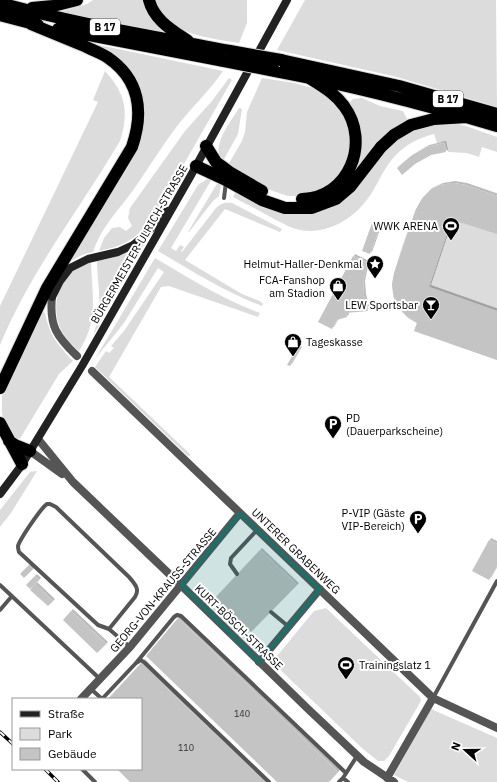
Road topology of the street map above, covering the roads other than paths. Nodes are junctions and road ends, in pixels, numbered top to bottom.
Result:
1 (77, 0) edge
2 (149, 0) edge
3 (287, 0) edge
4 (0, 3) edge
5 (19, 8) junction
6 (0, 15) edge
7 (31, 24) junction
8 (193, 44) junction
9 (227, 56) junction
10 (308, 77) junction
11 (497, 114) edge
12 (467, 117) junction
13 (497, 126) edge
14 (206, 146) junction
15 (196, 166) junction
16 (226, 180) junction
17 (224, 198) dead end
18 (177, 200) junction
19 (66, 255) junction
20 (52, 297) junction
21 (77, 356) dead end
22 (92, 371) dead end
23 (0, 388) edge
24 (0, 423) edge
25 (38, 439) junction
26 (8, 440) junction
27 (30, 451) junction
28 (22, 464) junction
29 (73, 482) junction
30 (0, 494) edge
31 (240, 514) junction
32 (257, 529) junction
33 (237, 574) dead end
34 (497, 581) edge
35 (0, 585) edge
36 (181, 585) junction
37 (320, 590) junction
38 (12, 596) junction
39 (0, 610) edge
40 (271, 612) dead end
41 (289, 627) junction
42 (110, 629) junction
43 (130, 647) junction
44 (259, 662) junction
45 (136, 663) junction
46 (100, 679) junction
47 (91, 689) junction
48 (82, 698) edge
49 (101, 698) edge
50 (103, 698) edge
51 (433, 698) junction
52 (497, 728) edge
53 (357, 756) junction
54 (83, 770) edge
55 (346, 773) junction
56 (343, 778) junction
57 (391, 780) edge
58 (95, 782) edge
59 (269, 782) edge
60 (339, 782) edge
61 (348, 782) edge

1 - 5 highway
2 - 8 highway
3 - 14 main road, BÜRGERMEISTER-ULRICH-STRASSE
4 - 5 highway, B 17
5 - 8 highway, B 17
6 - 7 highway, B 17
7 - 9 highway, B 17
7 - 19 highway
8 - 9 highway, B 17
9 - 10 highway, B 17, bridge
9 - 11 highway, B 17, bridge
10 - 12 highway, B 17
10 - 14 highway
12 - 13 highway, B 17
12 - 16 highway
14 - 15 main road, BÜRGERMEISTER-ULRICH-STRASSE
15 - 16 highway
15 - 18 main road, BÜRGERMEISTER-ULRICH-STRASSE
16 - 17 lane
18 - 20 main road
18 - 25 main road, BÜRGERMEISTER-ULRICH-STRASSE
19 - 20 highway
19 - 23 highway
20 - 21 street
22 - 31 street, UNTERER GRABENWEG
24 - 26 highway
25 - 27 main road, BÜRGERMEISTER-ULRICH-STRASSE
25 - 29 street, KURT-BÖSCH-STRASSE
26 - 27 highway
26 - 28 highway
27 - 28 main road, BÜRGERMEISTER-ULRICH-STRASSE
27 - 29 street, KURT-BÖSCH-STRASSE
28 - 30 main road, BÜRGERMEISTER-ULRICH-STRASSE
29 - 36 street, KURT-BÖSCH-STRASSE
31 - 32 street, UNTERER GRABENWEG
31 - 36 street, GEORG-VON-KRAUSS-STRASSE
32 - 33 lane
32 - 37 street, UNTERER GRABENWEG
34 - 51 lane
35 - 38 lane
36 - 43 street, GEORG-VON-KRAUSS-STRASSE
36 - 44 street, KURT-BÖSCH-STRASSE
37 - 41 street
37 - 51 street, UNTERER GRABENWEG
38 - 39 lane
38 - 46 lane
40 - 41 lane
41 - 44 street
42 - 42 lane
42 - 43 lane
43 - 46 street, GEORG-VON-KRAUSS-STRASSE
44 - 53 street, KURT-BÖSCH-STRASSE
45 - 50 lane
45 - 55 lane
45 - 59 lane
46 - 47 street, GEORG-VON-KRAUSS-STRASSE
47 - 48 street, GEORG-VON-KRAUSS-STRASSE
47 - 49 lane
51 - 52 street, UNTERER GRABENWEG
51 - 57 street
53 - 55 lane
53 - 57 street, KURT-BÖSCH-STRASSE
54 - 58 lane
55 - 56 lane
56 - 60 lane
56 - 61 lane

